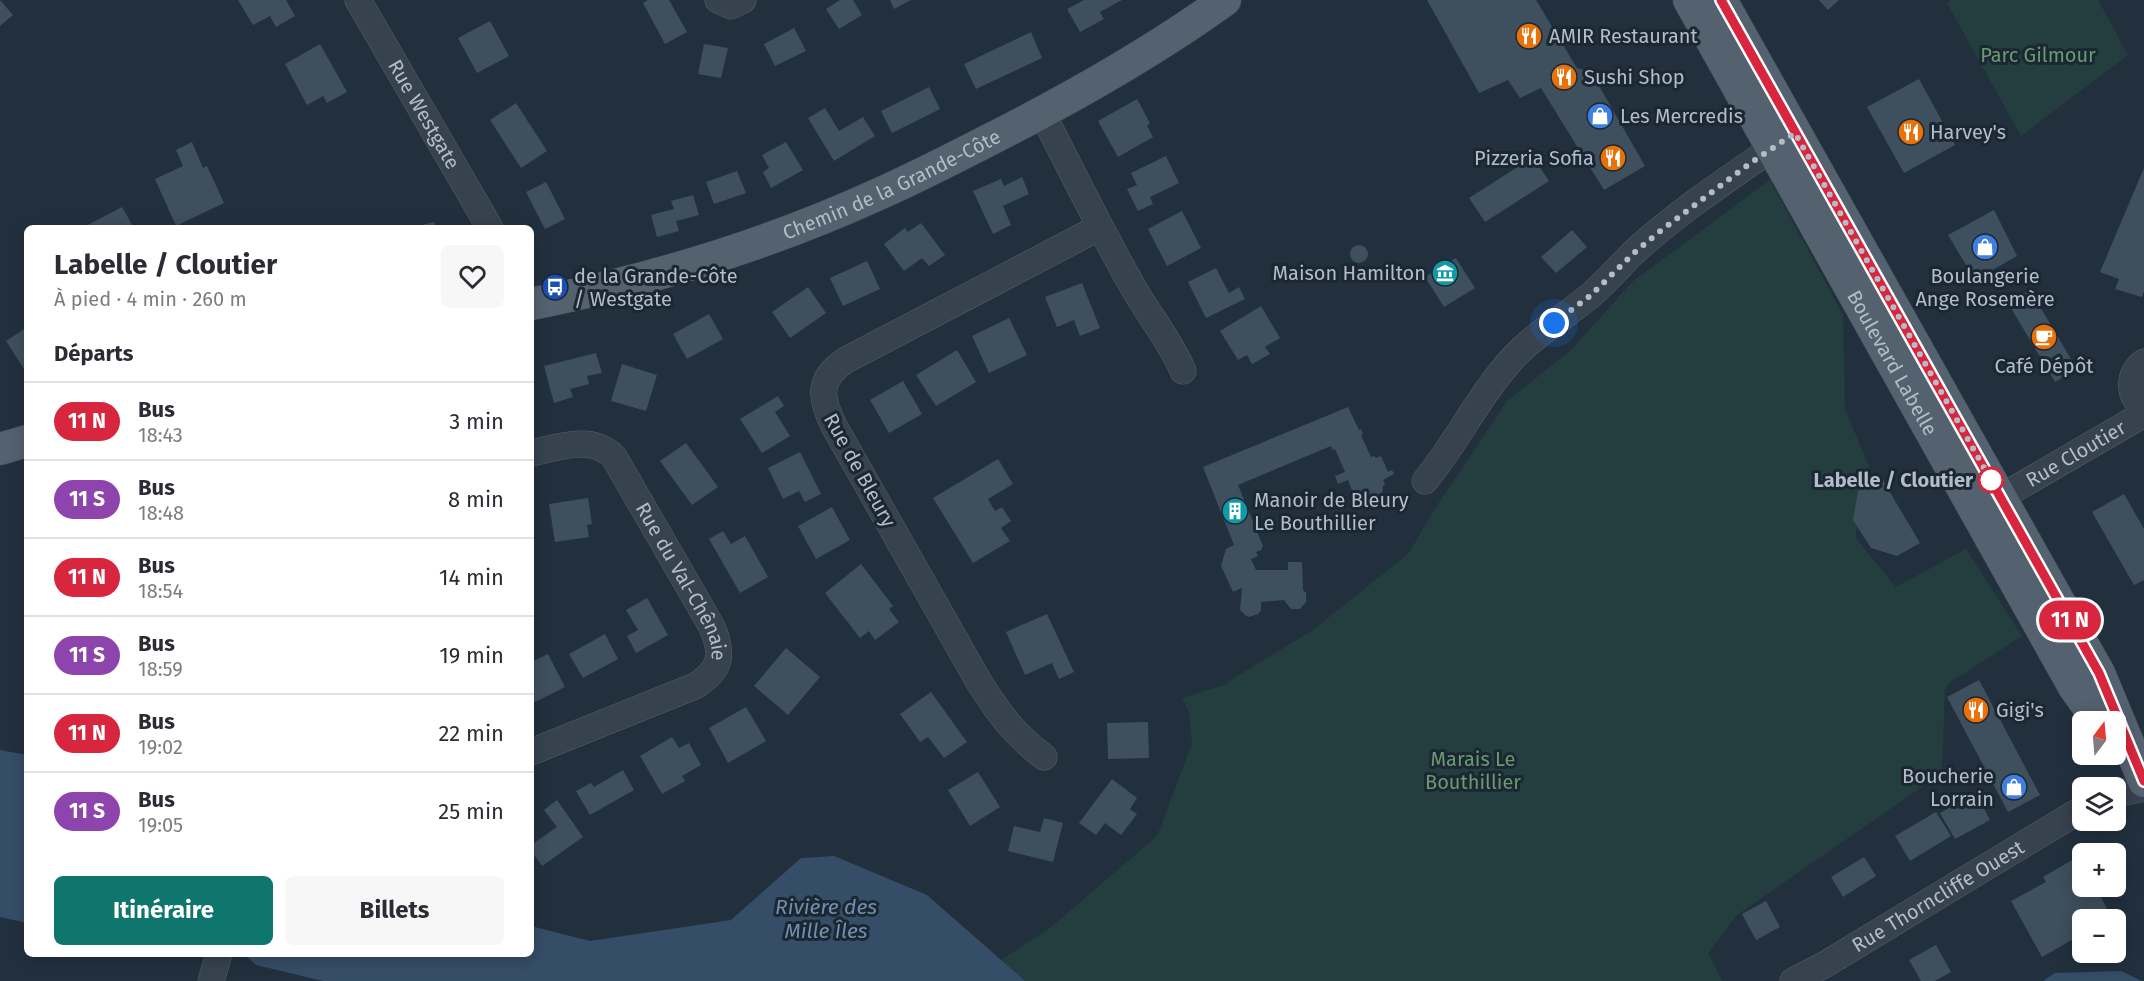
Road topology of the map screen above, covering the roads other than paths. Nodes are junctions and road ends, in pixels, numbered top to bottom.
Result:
1 (358, 0) edge
2 (718, 0) edge
3 (743, 0) edge
4 (1225, 0) edge
5 (1689, 0) edge
6 (1721, 0) edge
7 (1042, 113) junction
8 (1784, 141) junction
9 (488, 225) edge
10 (1100, 227) junction
11 (534, 303) edge
12 (2144, 362) edge
13 (1183, 371) dead end
14 (2144, 410) edge
15 (24, 442) edge
16 (0, 449) edge
17 (534, 452) edge
18 (1425, 481) dead end
19 (1988, 504) junction
20 (2091, 711) edge
21 (534, 751) edge
22 (1044, 757) dead end
23 (2126, 759) edge
24 (2144, 784) edge
25 (2126, 790) edge
26 (2072, 815) edge
27 (218, 957) edge
28 (211, 981) edge
29 (1793, 981) edge

1 - 9 street, Rue Westgate
2 - 3 street
4 - 7 main road, Chemin de la Grande-Côte
5 - 8 main road, Boulevard Labelle
6 - 8 main road, Boulevard Labelle
7 - 10 street
7 - 11 main road, Chemin de la Grande-Côte
8 - 18 street
8 - 19 main road, Boulevard Labelle
10 - 13 street
10 - 22 street, Rue de Bleury
12 - 14 street, Rue Cloutier
14 - 19 street, Rue Cloutier
15 - 16 main road
17 - 21 street, Rue du Val-Chênaie
19 - 20 main road, Boulevard Labelle
19 - 24 main road, Boulevard Labelle
23 - 24 main road
24 - 25 street
26 - 29 street, Rue Thorncliffe Ouest
27 - 28 street

